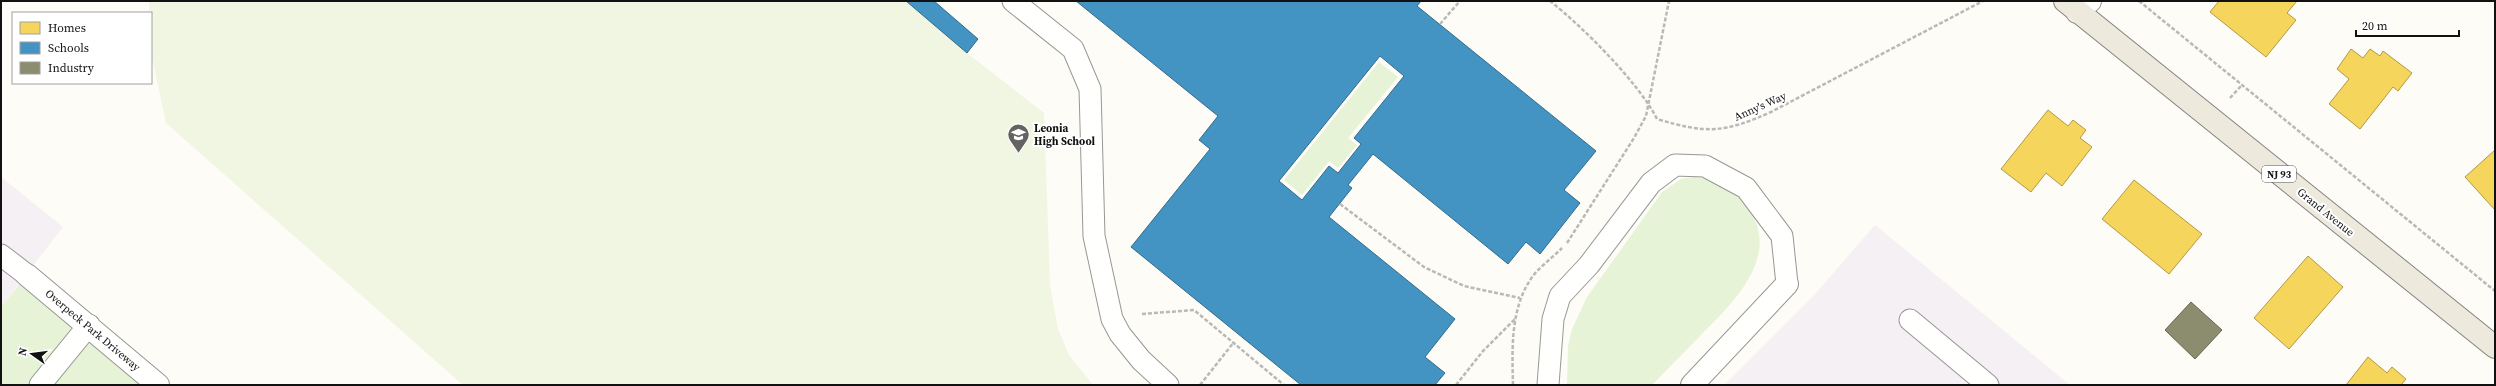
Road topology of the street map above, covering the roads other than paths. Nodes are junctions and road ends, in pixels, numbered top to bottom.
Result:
1 (1013, 1) edge
2 (2077, 5) edge
3 (1, 255) edge
4 (28, 275) joint
5 (1787, 284) joint
6 (1910, 320) dead end
7 (89, 325) junction
8 (2495, 347) edge
9 (40, 385) edge
10 (158, 385) edge
11 (1168, 385) edge
12 (1548, 385) edge
13 (1692, 385) edge
14 (1988, 385) edge

1 - 11 lane
2 - 8 main road, Grand Avenue / NJ 93
3 - 4 lane
4 - 7 street, Overpeck Park Driveway
5 - 12 lane
5 - 13 street
6 - 14 lane
7 - 9 lane
7 - 10 street, Overpeck Park Driveway

